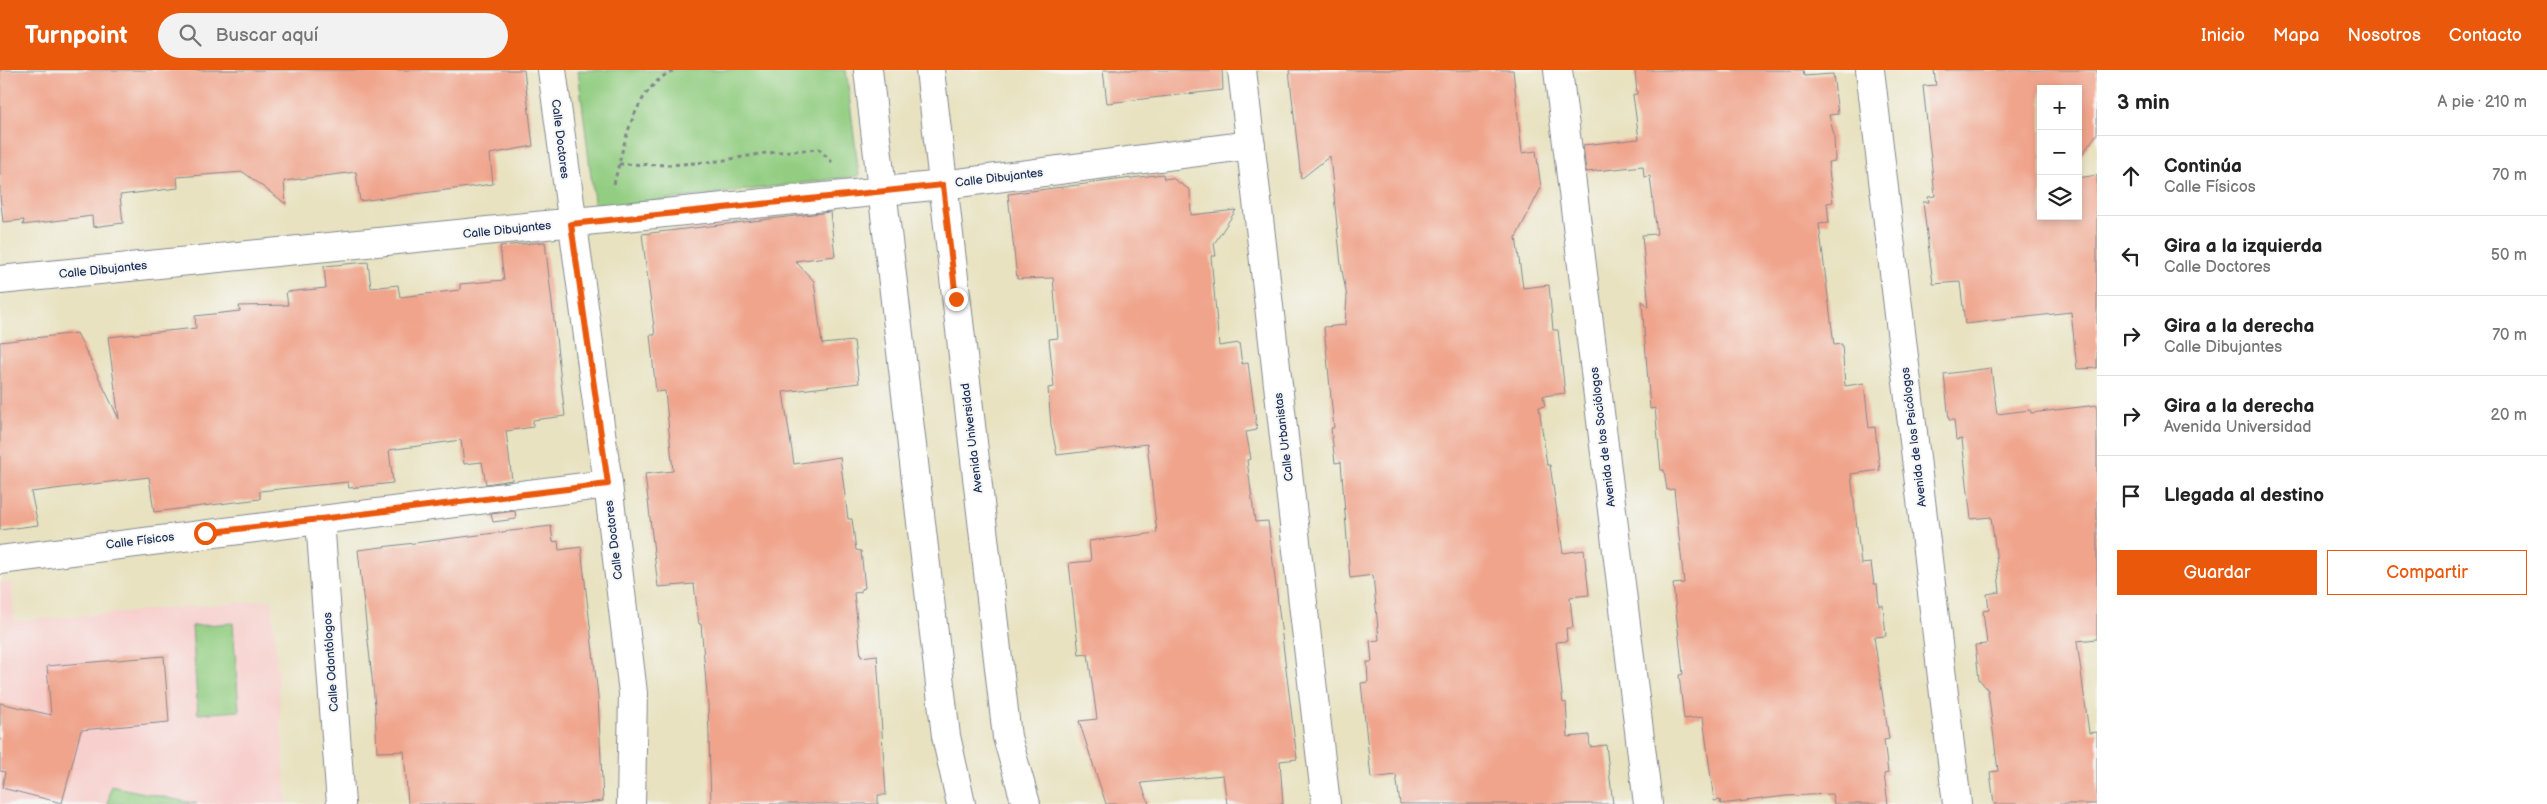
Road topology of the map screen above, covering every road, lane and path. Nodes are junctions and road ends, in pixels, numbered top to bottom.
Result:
1 (552, 70) edge
2 (674, 70) edge
3 (868, 70) edge
4 (930, 70) edge
5 (1242, 70) edge
6 (1558, 70) edge
7 (1870, 70) edge
8 (1251, 145) junction
9 (619, 164) junction
10 (835, 165) dead end
11 (943, 185) junction
12 (613, 187) dead end
13 (882, 191) junction
14 (571, 224) junction
15 (0, 280) edge
16 (608, 484) junction
17 (320, 520) junction
18 (0, 560) edge
19 (341, 804) edge
20 (631, 804) edge
21 (961, 804) edge
22 (1026, 804) edge
23 (1326, 804) edge
24 (1648, 804) edge
25 (1957, 804) edge

1 - 14 street, Calle Doctores
2 - 9 path
3 - 13 street
4 - 11 street, Avenida Universidad
5 - 8 street, Calle Urbanistas
6 - 24 street, Avenida de los Sociólogos
7 - 25 street, Avenida de los Psicólogos
8 - 11 street, Calle Dibujantes
8 - 23 street, Calle Urbanistas
9 - 10 path
9 - 12 path
11 - 13 street, Calle Dibujantes
11 - 22 street, Avenida Universidad
13 - 14 street, Calle Dibujantes
13 - 21 street
14 - 15 street, Calle Dibujantes
14 - 16 street, Calle Doctores
16 - 17 street, Calle Físicos
16 - 20 street, Calle Doctores
17 - 18 street, Calle Físicos
17 - 19 street, Calle Odontólogos

